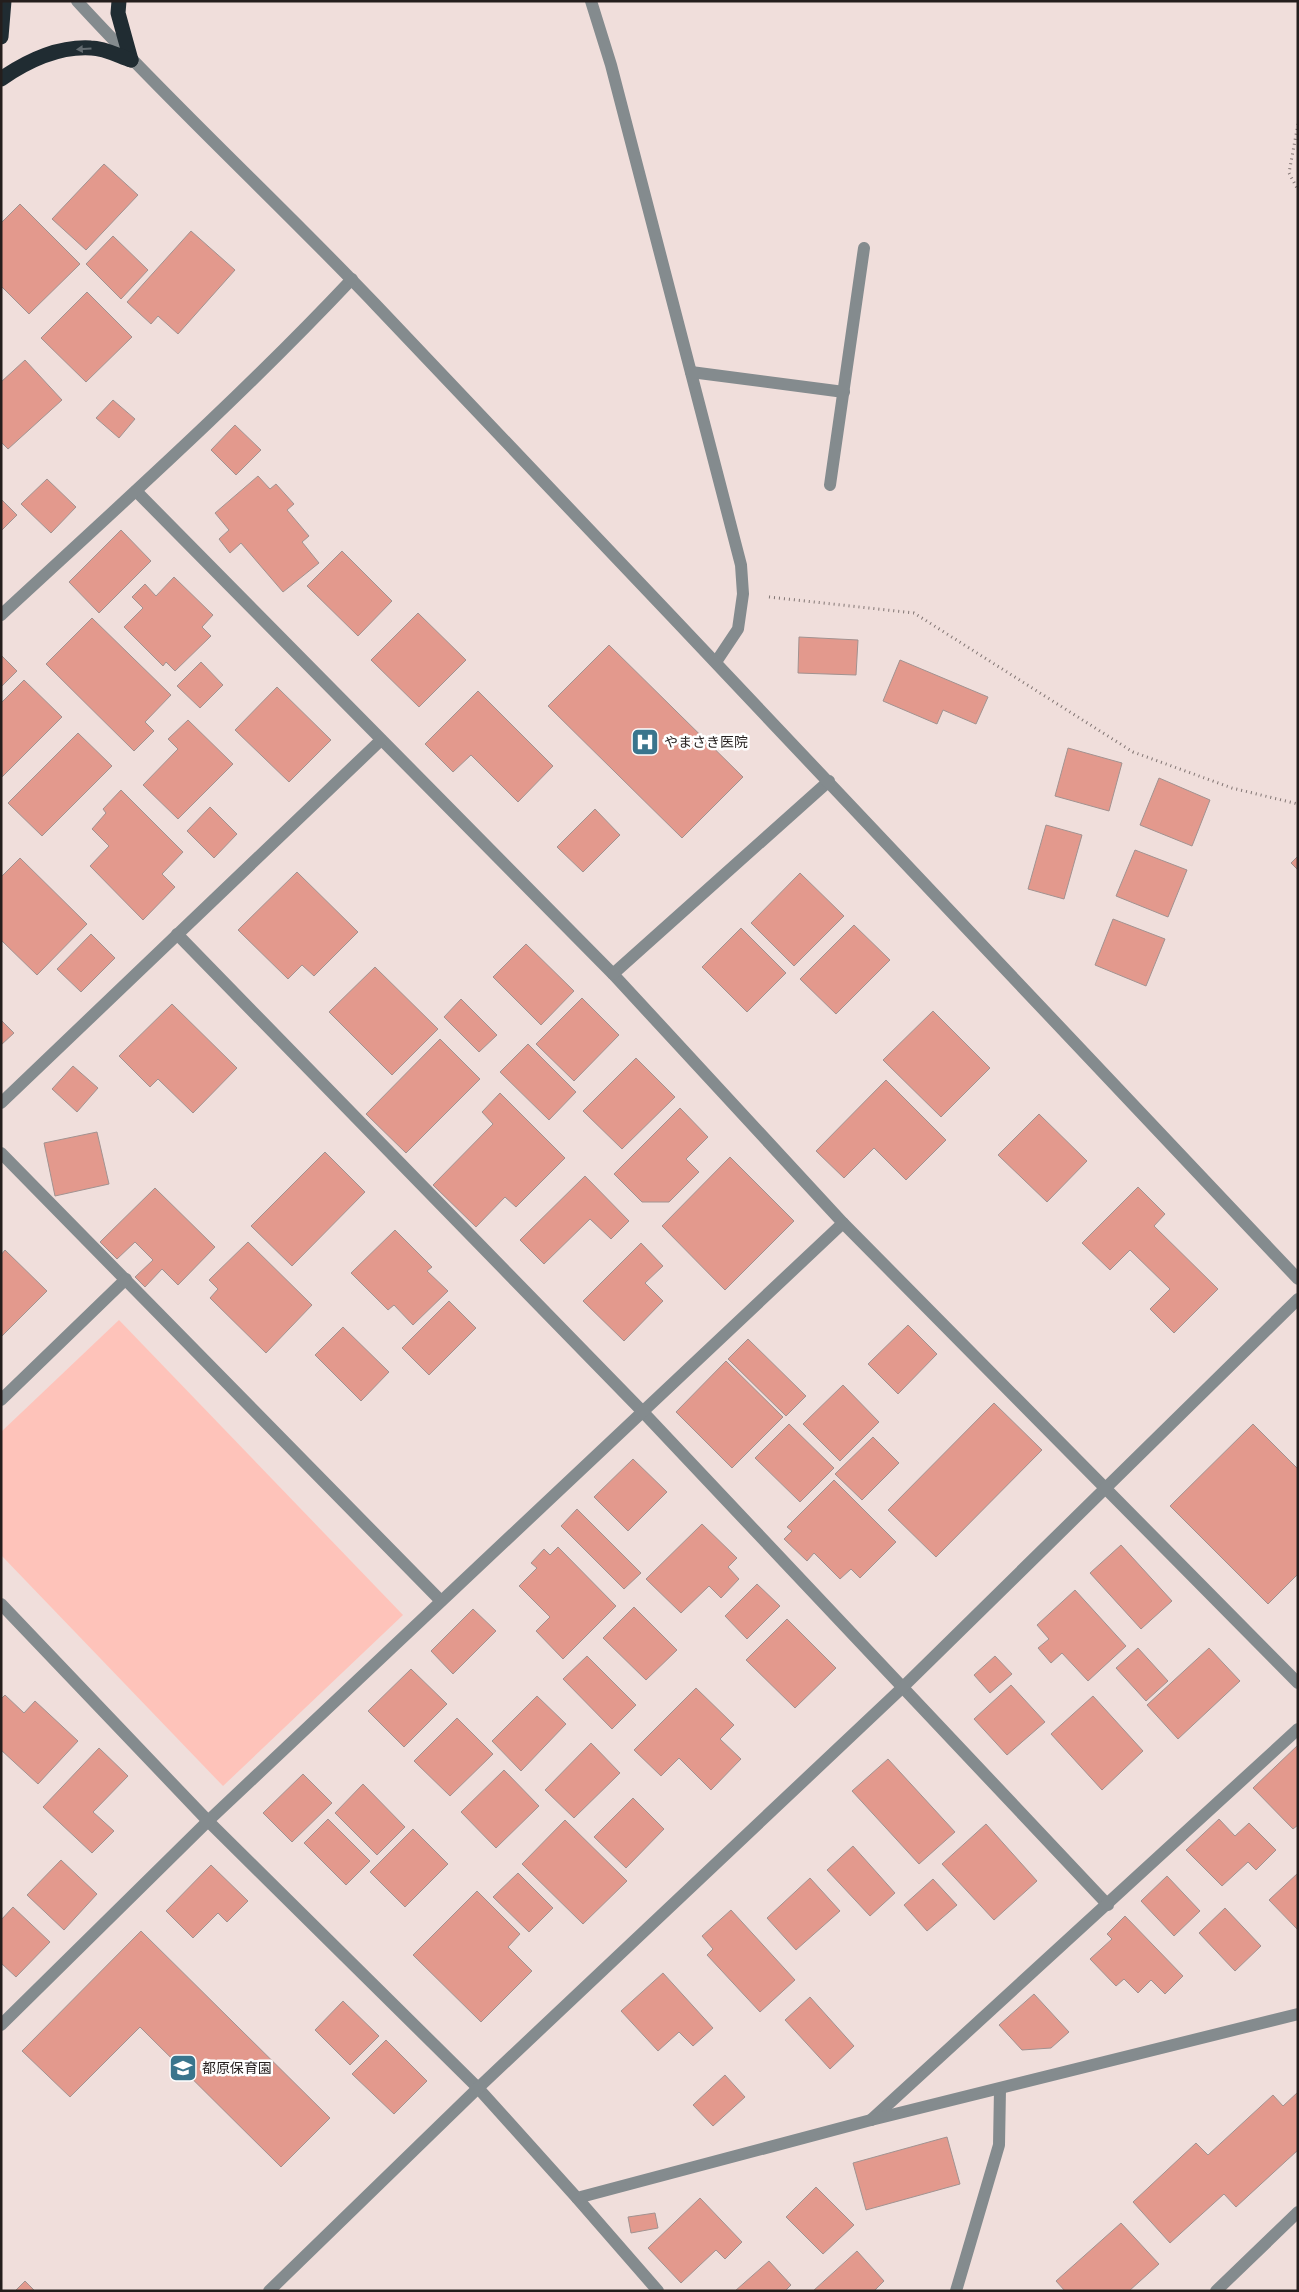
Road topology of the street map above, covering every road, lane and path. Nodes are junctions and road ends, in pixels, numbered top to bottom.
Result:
1 (4, 1) edge
2 (77, 1) edge
3 (120, 1) edge
4 (591, 1) edge
5 (1, 37) edge
6 (131, 60) junction
7 (1, 79) edge
8 (1298, 124) edge
9 (1298, 190) edge
10 (864, 248) dead end
11 (352, 279) junction
12 (691, 372) junction
13 (844, 392) junction
14 (830, 485) dead end
15 (136, 491) junction
16 (743, 594) junction
17 (1, 615) edge
18 (716, 662) junction
19 (381, 740) junction
20 (829, 781) junction
21 (1298, 804) edge
22 (177, 934) junction
23 (613, 974) junction
24 (1, 1103) edge
25 (1, 1153) edge
26 (843, 1223) junction
27 (126, 1279) junction
28 (1298, 1279) edge
29 (1298, 1299) edge
30 (1, 1400) edge
31 (642, 1412) junction
32 (1107, 1489) junction
33 (441, 1601) junction
34 (1, 1604) edge
35 (1298, 1683) edge
36 (902, 1688) junction
37 (1298, 1729) edge
38 (208, 1821) junction
39 (1108, 1904) junction
40 (1298, 2014) edge
41 (4, 2017) edge
42 (478, 2088) junction
43 (1000, 2089) junction
44 (871, 2120) junction
45 (577, 2198) junction
46 (1298, 2212) edge
47 (269, 2291) edge
48 (658, 2291) edge
49 (956, 2291) edge
50 (1216, 2291) edge

1 - 5 highway
2 - 6 street
3 - 6 highway
4 - 12 street
6 -> 7 highway
6 - 11 street
8 - 9 path
10 - 13 street
11 - 15 street
11 - 18 street
12 - 13 street
12 - 16 street
13 - 14 street
15 - 17 street
15 - 19 street
16 - 18 street
16 - 21 path
18 - 20 street
19 - 22 street
19 - 23 street
20 - 23 street
20 - 28 street
22 - 24 street
22 - 31 street
23 - 26 street
25 - 27 street
26 - 31 street
26 - 32 street
27 - 30 street
27 - 33 street
29 - 32 street
31 - 33 street
31 - 36 street
32 - 35 street
32 - 36 street
33 - 38 street
34 - 38 street
36 - 39 street
36 - 42 street
37 - 39 street
38 - 41 street
38 - 42 street
39 - 44 street
40 - 43 street
42 - 45 street
42 - 47 street
43 - 44 street
43 - 49 street
44 - 45 street
45 - 48 street
46 - 50 street

